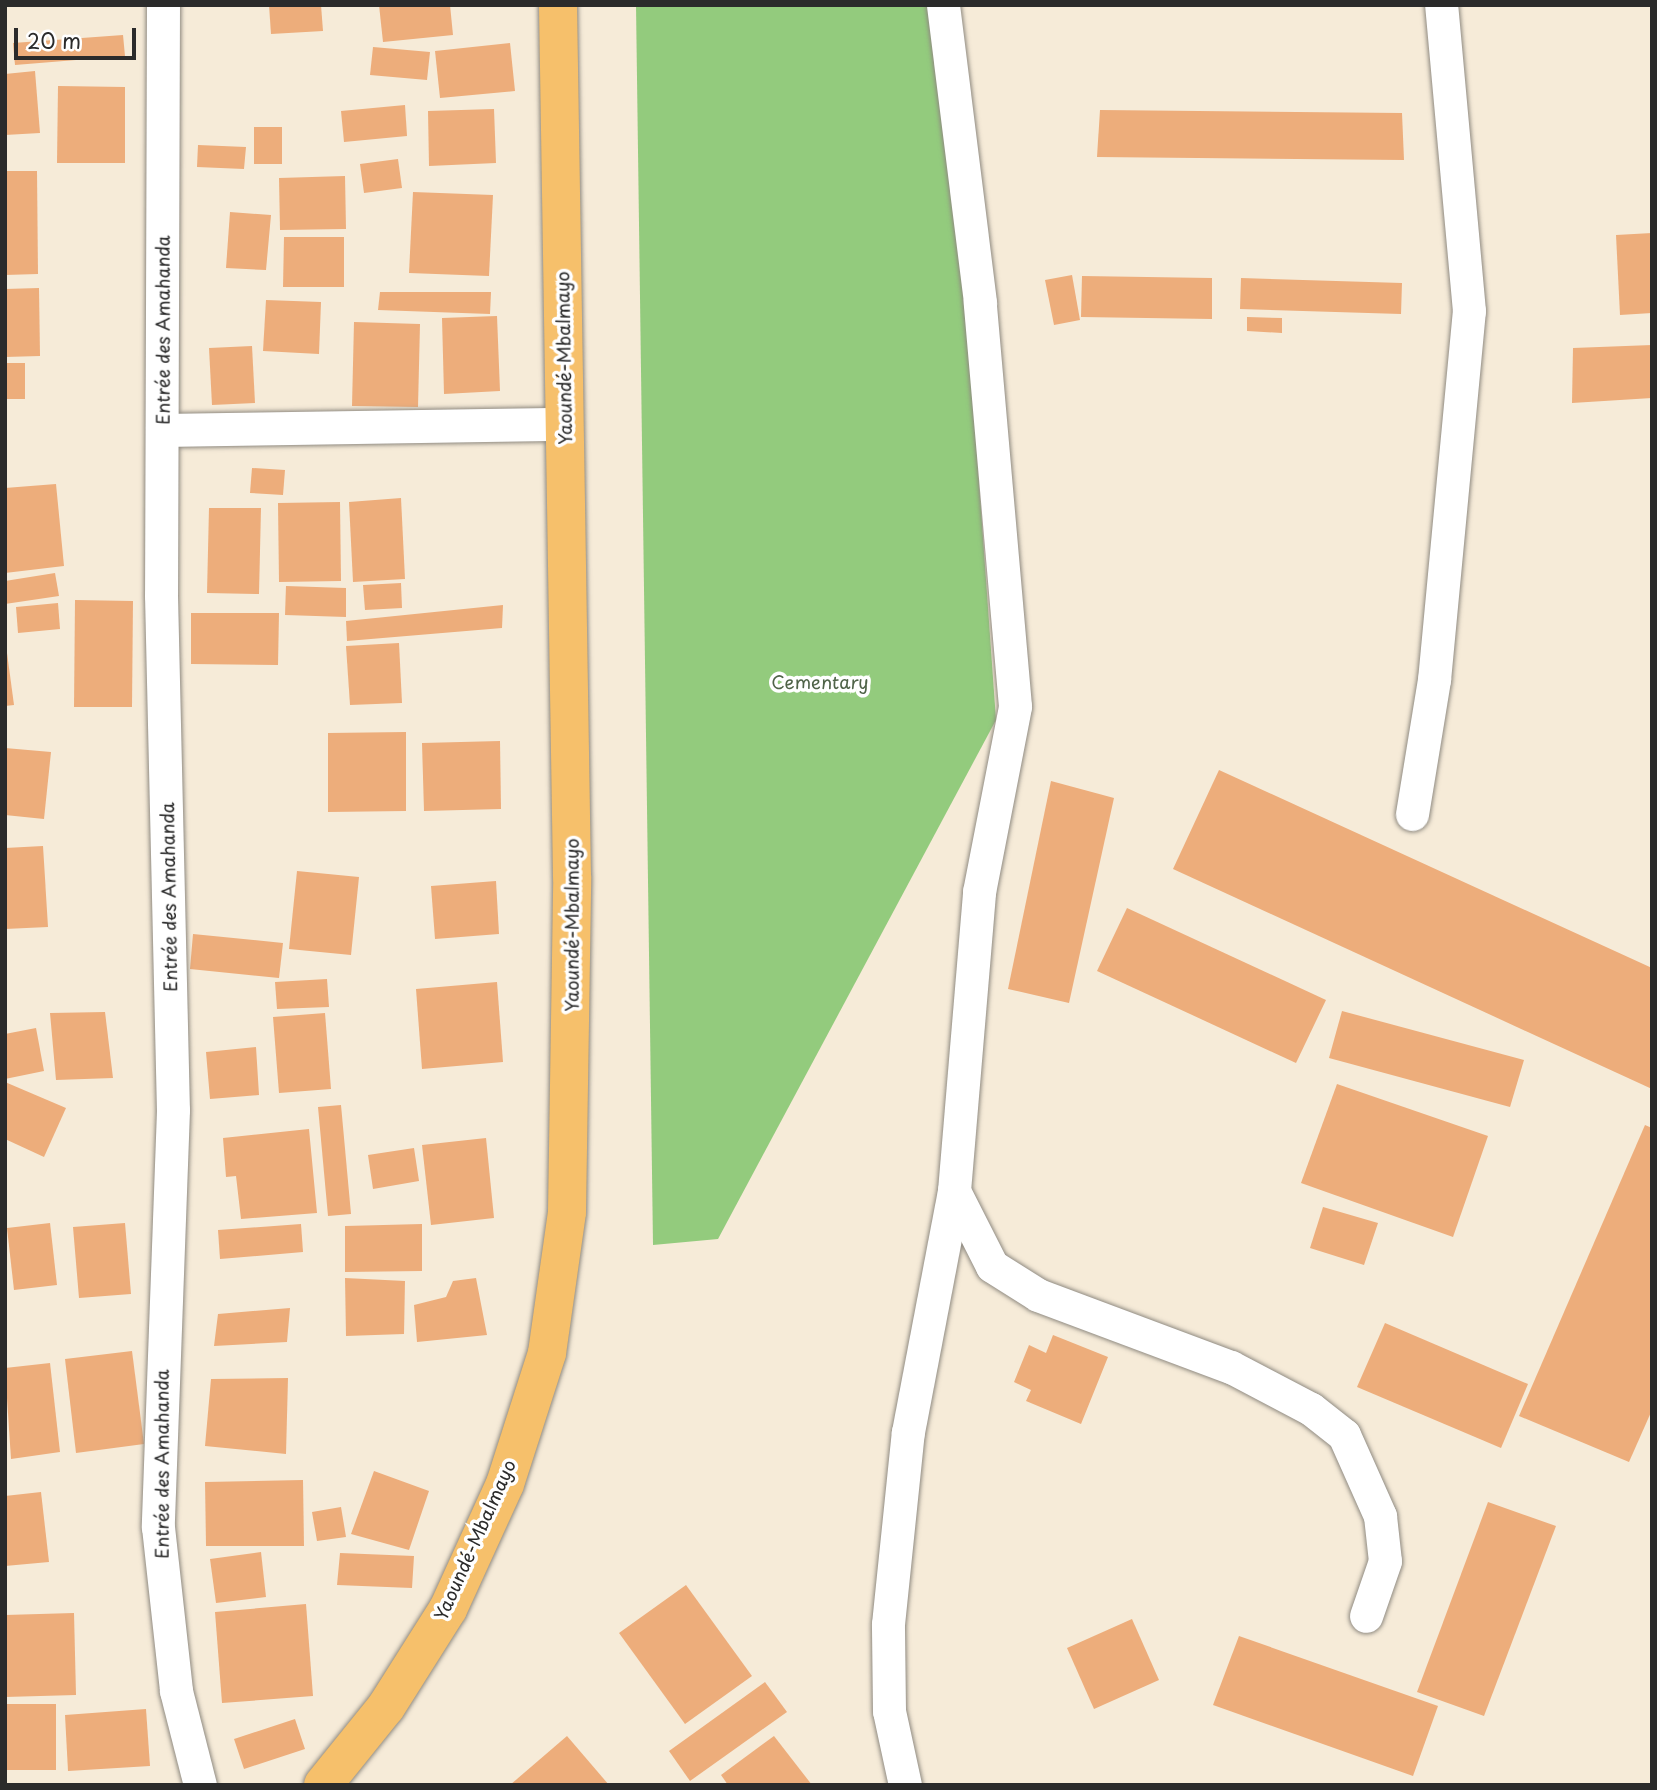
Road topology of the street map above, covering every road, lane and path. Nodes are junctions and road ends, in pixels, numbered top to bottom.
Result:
1 (163, 5) edge
2 (558, 5) edge
3 (943, 5) edge
4 (1441, 5) edge
5 (566, 424) junction
6 (162, 430) junction
7 (1412, 814) dead end
8 (954, 1191) junction
9 (1366, 1616) dead end
10 (200, 1785) edge
11 (323, 1785) edge
12 (905, 1785) edge

1 - 6 street, Entrée des Amahanda
2 - 5 highway, Yaoundé-Mbalmayo
3 - 8 street
4 - 7 street
5 - 6 street
5 - 11 highway, Yaoundé-Mbalmayo
6 - 10 street, Entrée des Amahanda
8 - 9 street
8 - 12 street

